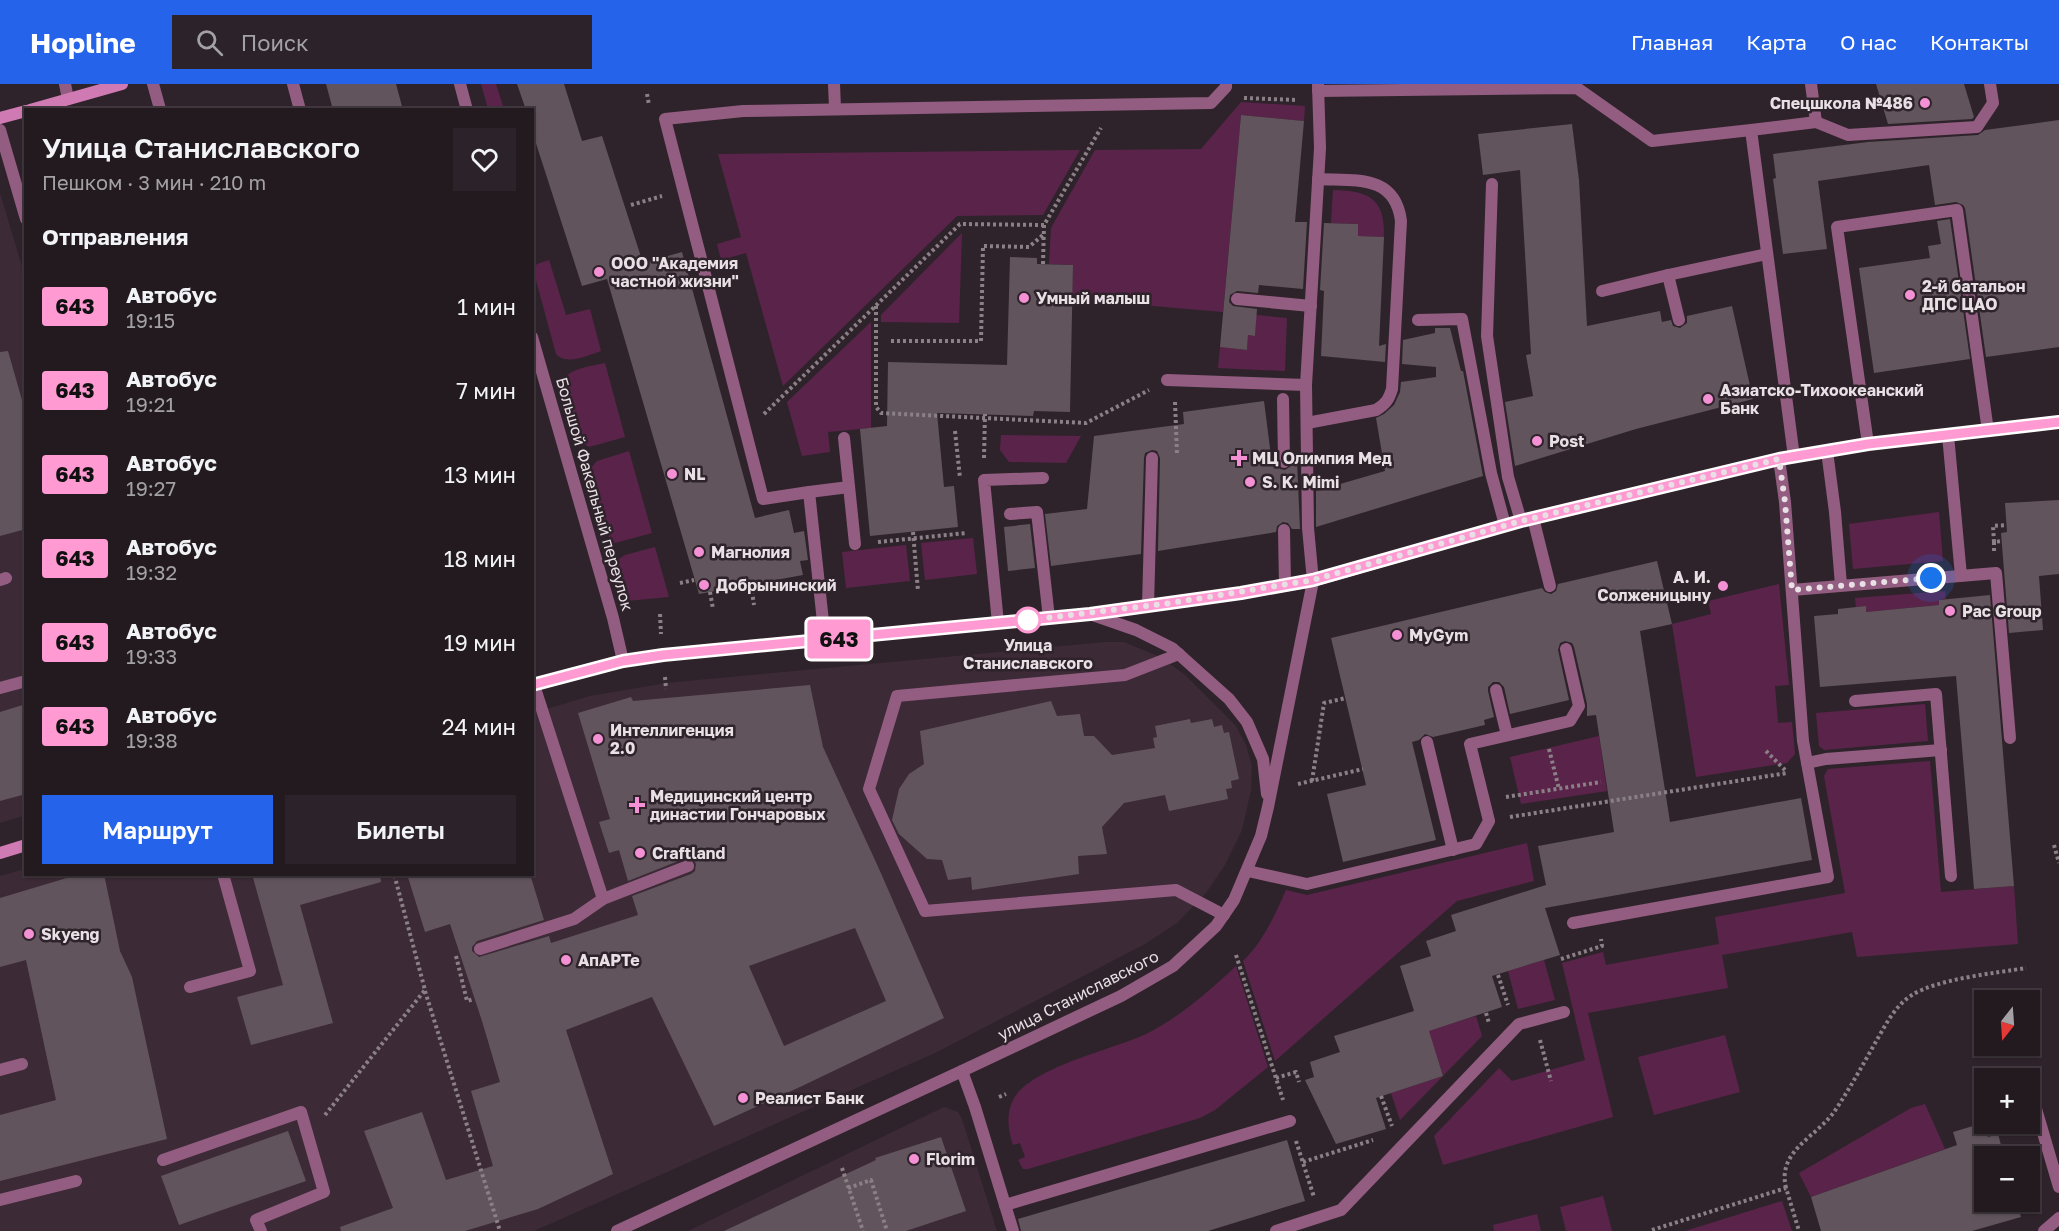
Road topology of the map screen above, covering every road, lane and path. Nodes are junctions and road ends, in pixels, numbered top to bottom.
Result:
1 (65, 84) edge
2 (122, 84) edge
3 (153, 84) edge
4 (293, 84) edge
5 (460, 84) edge
6 (834, 84) edge
7 (1812, 84) edge
8 (1990, 84) edge
9 (1226, 86) edge
10 (1564, 86) edge
11 (1318, 92) edge
12 (68, 99) junction
13 (1115, 104) junction
14 (35, 108) edge
15 (160, 108) edge
16 (299, 108) edge
17 (466, 108) edge
18 (835, 108) junction
19 (24, 111) edge
20 (0, 118) edge
21 (1816, 122) junction
22 (0, 130) edge
23 (1751, 130) junction
24 (1318, 179) junction
25 (1492, 184) dead end
26 (683, 191) junction
27 (631, 205) dead end
28 (24, 212) edge
29 (1044, 225) junction
30 (1044, 234) junction
31 (1767, 254) junction
32 (1043, 264) dead end
33 (1668, 275) junction
34 (1602, 291) dead end
35 (1237, 299) dead end
36 (876, 305) junction
37 (1311, 306) junction
38 (1418, 320) dead end
39 (1680, 320) dead end
40 (891, 340) dead end
41 (534, 344) edge
42 (1171, 380) junction
43 (1306, 385) junction
44 (1283, 399) dead end
45 (985, 416) junction
46 (2059, 422) edge
47 (1307, 423) junction
48 (955, 431) dead end
49 (1988, 431) junction
50 (746, 432) junction
51 (1948, 435) junction
52 (844, 438) dead end
53 (1868, 444) junction
54 (984, 449) dead end
55 (1827, 452) junction
56 (1177, 456) dead end
57 (1794, 457) junction
58 (1152, 458) dead end
59 (1779, 459) junction
60 (1284, 462) dead end
61 (1044, 478) dead end
62 (849, 487) junction
63 (961, 488) dead end
64 (808, 492) junction
65 (1010, 514) dead end
66 (1527, 520) junction
67 (965, 522) dead end
68 (1505, 525) junction
69 (2006, 525) dead end
70 (1284, 530) dead end
71 (913, 532) dead end
72 (914, 538) junction
73 (1994, 542) dead end
74 (855, 544) joint
75 (1960, 576) junction
76 (694, 580) dead end
77 (1313, 580) junction
78 (680, 583) dead end
79 (751, 585) dead end
80 (1285, 585) junction
81 (1842, 585) junction
82 (1550, 586) dead end
83 (1792, 590) junction
84 (918, 591) dead end
85 (710, 592) dead end
86 (754, 605) dead end
87 (1148, 606) junction
88 (713, 609) dead end
89 (1090, 614) junction
90 (1049, 618) junction
91 (998, 622) junction
92 (825, 640) junction
93 (1566, 649) dead end
94 (1179, 654) junction
95 (623, 661) junction
96 (24, 682) edge
97 (534, 685) edge
98 (0, 688) edge
99 (534, 688) edge
100 (1496, 690) dead end
101 (1346, 698) dead end
102 (1855, 700) dead end
103 (1507, 735) junction
104 (2010, 738) dead end
105 (1427, 742) dead end
106 (1941, 750) junction
107 (1766, 751) dead end
108 (1779, 764) dead end
109 (1808, 766) junction
110 (1362, 769) dead end
111 (1312, 780) junction
112 (1601, 782) dead end
113 (1298, 784) dead end
114 (1484, 800) junction
115 (1268, 807) junction
116 (1489, 820) junction
117 (2054, 845) dead end
118 (24, 846) edge
119 (1453, 850) junction
120 (0, 853) edge
121 (2059, 863) edge
122 (688, 866) dead end
123 (1248, 871) junction
124 (224, 876) edge
125 (395, 876) edge
126 (1951, 876) dead end
127 (603, 899) junction
128 (1224, 915) junction
129 (1573, 923) dead end
130 (480, 949) joint
131 (1587, 951) dead end
132 (1236, 955) dead end
133 (1561, 959) dead end
134 (2026, 968) dead end
135 (1498, 975) dead end
136 (190, 987) dead end
137 (425, 990) junction
138 (474, 999) dead end
139 (1509, 1008) dead end
140 (1564, 1012) dead end
141 (1535, 1020) junction
142 (22, 1064) dead end
143 (1272, 1064) dead end
144 (0, 1070) edge
145 (962, 1071) junction
146 (1276, 1078) dead end
147 (1299, 1082) dead end
148 (1551, 1082) dead end
149 (1006, 1094) dead end
150 (1381, 1096) dead end
151 (999, 1097) dead end
152 (1290, 1121) dead end
153 (2040, 1122) edge
154 (1393, 1129) dead end
155 (308, 1137) junction
156 (1296, 1140) dead end
157 (1373, 1140) dead end
158 (163, 1160) dead end
159 (1303, 1162) junction
160 (842, 1168) dead end
161 (76, 1181) dead end
162 (2059, 1187) edge
163 (848, 1188) junction
164 (1786, 1188) junction
165 (0, 1200) edge
166 (1005, 1205) junction
167 (1321, 1216) junction
168 (2059, 1218) edge
169 (1652, 1230) edge
170 (261, 1231) edge
171 (500, 1231) edge
172 (616, 1231) edge
173 (863, 1231) edge
174 (887, 1231) edge
175 (1013, 1231) edge
176 (1276, 1231) edge
177 (1799, 1231) edge
178 (2044, 1231) edge

1 - 12 street
2 - 12 main road
3 - 15 street
4 - 16 street
5 - 17 street
6 - 18 street
7 - 21 street
8 - 21 street
9 - 11 path
9 - 13 street
10 - 11 street
10 - 23 street
11 - 24 street, улица Станиславского
12 - 14 main road
13 - 18 street
13 - 29 path
18 - 26 street
19 - 20 main road
21 - 23 street
22 - 28 street
23 - 31 street
24 - 37 street, улица Станиславского
24 - 47 street
25 - 66 street
26 - 27 path
26 - 50 street
29 - 30 path
29 - 36 path
30 - 32 path
30 - 40 path
31 - 33 street
31 - 57 street
33 - 34 street
33 - 39 street
35 - 37 street
36 - 45 path
36 - 50 path
37 - 43 street, улица Станиславского
38 - 68 street
41 - 95 street, Большой Факельный переулок
42 - 43 street
42 - 45 path
42 - 56 path
43 - 47 street, улица Станиславского
44 - 60 street
45 - 54 path
46 - 49 main road
47 - 77 street, улица Станиславского
48 - 63 path
49 - 51 main road
49 - 53 street
50 - 64 street
51 - 53 main road
51 - 75 street
52 - 62 street
53 - 55 main road
55 - 57 main road
55 - 81 street
57 - 59 main road
58 - 87 street
59 - 66 main road
59 - 83 street
61 - 91 street
62 - 64 street
62 - 74 street
64 - 92 street
65 - 90 street
66 - 68 main road
66 - 82 street
67 - 72 path
68 - 77 main road
69 - 73 path
70 - 80 street
71 - 72 path
72 - 74 path
72 - 84 path
75 - 81 street
75 - 104 street
76 - 78 path
77 - 80 main road
77 - 115 street, улица Станиславского
79 - 86 path
80 - 87 main road
81 - 83 street
83 - 109 street
85 - 88 path
87 - 89 main road
89 - 90 main road
89 - 94 street
90 - 91 main road
91 - 92 main road
92 - 95 main road
93 - 103 street
94 - 115 street
94 - 128 street
95 - 97 main road
96 - 98 street
99 - 127 street
100 - 103 street
101 - 111 path
102 - 106 street
103 - 114 street
105 - 119 street
106 - 109 street
106 - 126 street
107 - 108 path
109 - 116 path
109 - 129 street
110 - 111 path
111 - 113 path
112 - 114 path
114 - 116 street
115 - 123 street, улица Станиславского
116 - 119 street
117 - 121 path
118 - 120 main road
119 - 123 street
122 - 127 street
123 - 128 street, улица Станиславского
124 - 136 street
125 - 137 path
127 - 130 street
128 - 145 street, улица Станиславского
130 - 138 path
131 - 133 path
132 - 143 path
134 - 164 path
135 - 139 path
137 - 155 path
137 - 171 path
140 - 141 street
141 - 148 path
141 - 167 street
142 - 144 street
145 - 166 street
145 - 172 street, улица Станиславского
146 - 147 path
149 - 151 path
150 - 154 path
152 - 166 street
153 - 162 street
155 - 158 street
155 - 170 street
156 - 159 path
157 - 159 path
159 - 167 path
160 - 163 path
161 - 165 street
163 - 173 path
163 - 174 path
164 - 169 path
164 - 177 path
166 - 175 street
167 - 176 street
168 - 178 street

